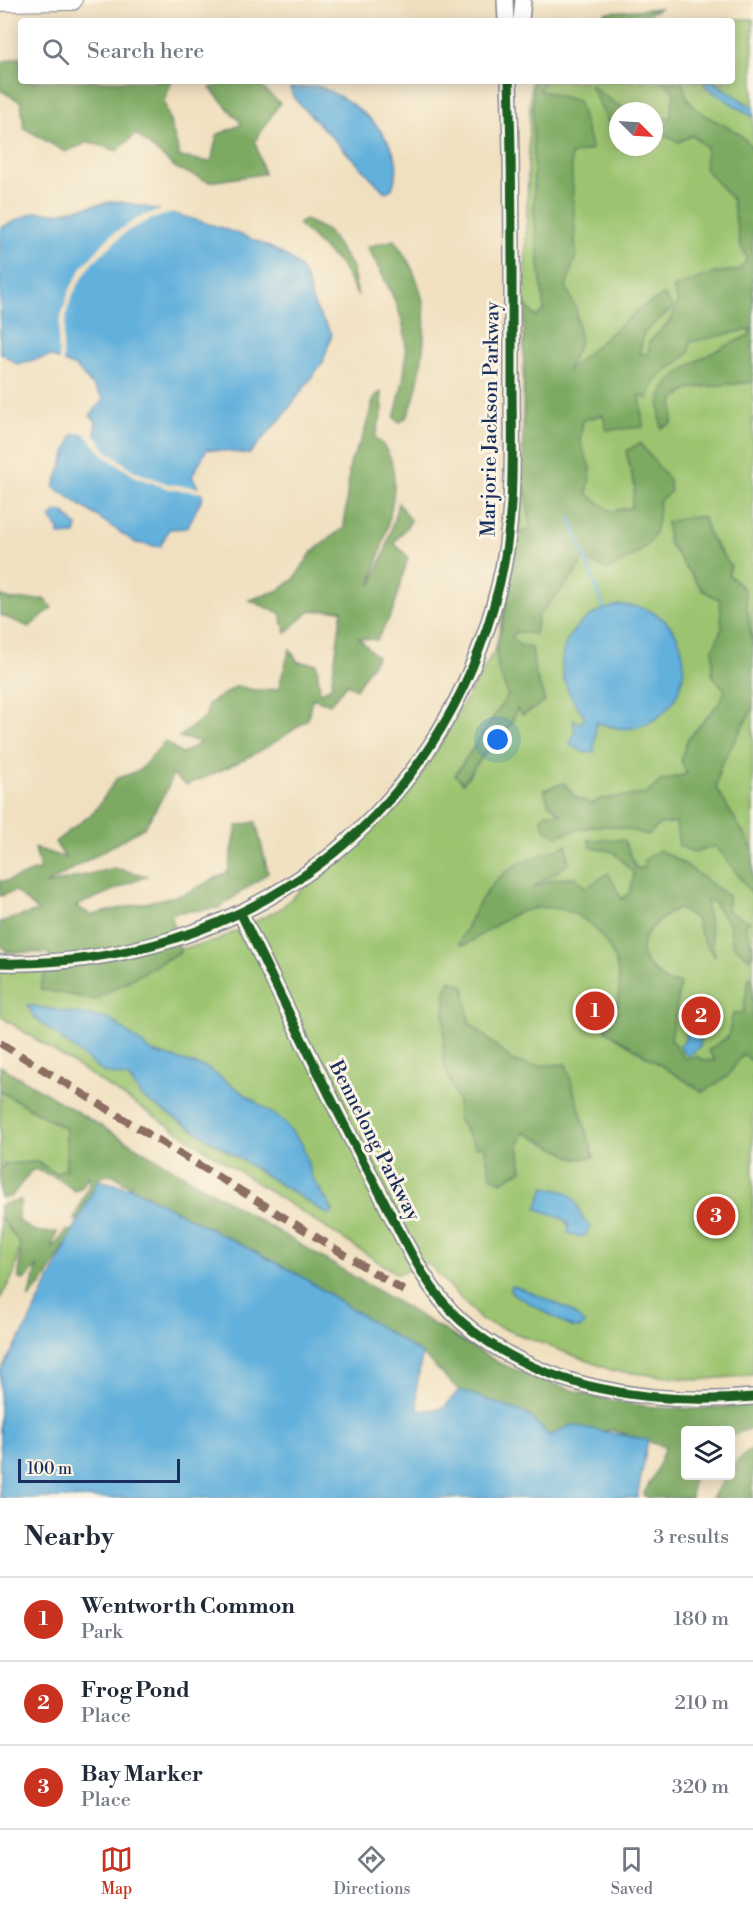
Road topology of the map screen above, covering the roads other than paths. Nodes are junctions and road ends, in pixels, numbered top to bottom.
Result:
1 (72, 0) edge
2 (506, 0) edge
3 (523, 0) edge
4 (0, 1) edge
5 (506, 18) edge
6 (521, 18) edge
7 (509, 84) edge
8 (518, 84) edge
9 (513, 182) junction
10 (241, 914) junction
11 (0, 963) edge
12 (753, 1397) edge

1 - 4 main road
2 - 5 street
3 - 6 street
7 - 9 street, Marjorie Jackson Parkway
8 - 9 street, Marjorie Jackson Parkway
9 - 10 street, Marjorie Jackson Parkway
10 - 11 street
10 - 12 street, Bennelong Parkway

